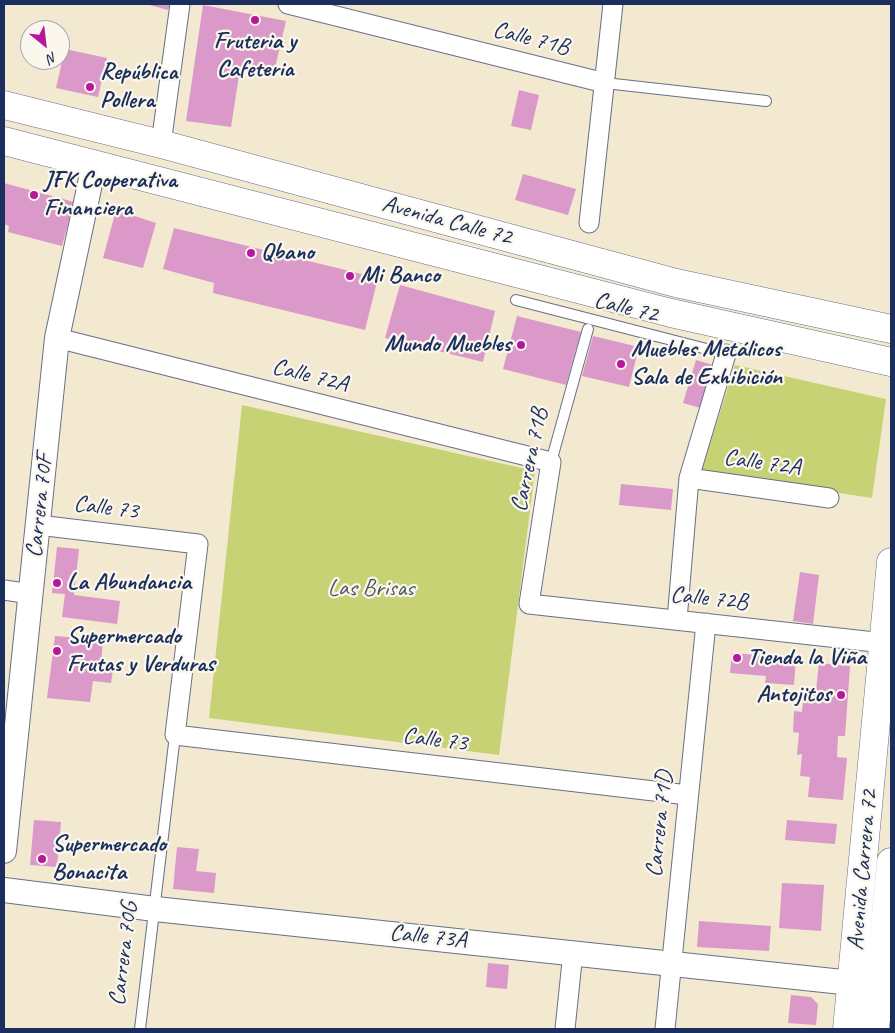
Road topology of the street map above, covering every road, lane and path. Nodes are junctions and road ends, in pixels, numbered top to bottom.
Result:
1 (180, 4) edge
2 (288, 4) edge
3 (613, 4) edge
4 (317, 8) edge
5 (605, 83) junction
6 (766, 101) dead end
7 (4, 105) edge
8 (4, 142) edge
9 (161, 144) junction
10 (94, 165) junction
11 (588, 223) dead end
12 (516, 300) dead end
13 (588, 329) dead end
14 (891, 330) edge
15 (57, 338) junction
16 (726, 354) joint
17 (891, 362) edge
18 (551, 462) junction
19 (689, 478) junction
20 (829, 498) dead end
21 (38, 525) junction
22 (891, 562) edge
23 (4, 590) edge
24 (30, 594) junction
25 (529, 604) joint
26 (677, 620) junction
27 (706, 623) junction
28 (884, 643) junction
29 (891, 723) edge
30 (175, 735) junction
31 (10, 740) edge
32 (873, 757) junction
33 (688, 795) junction
34 (4, 851) edge
35 (891, 862) edge
36 (4, 890) edge
37 (155, 909) junction
38 (573, 952) junction
39 (671, 963) junction
40 (852, 983) junction
41 (140, 1029) edge
42 (565, 1029) edge
43 (665, 1029) edge
44 (847, 1029) edge
45 (875, 1029) edge

1 - 9 street
2 - 4 street, Calle 71B
3 - 5 street
4 - 5 street, Calle 71B
5 - 6 lane, Calle 71B
5 - 11 street
7 - 9 main road, Avenida Calle 72
8 - 10 main road, Avenida Calle 72
9 - 14 main road, Avenida Calle 72
10 - 15 street, Carrera 70F
10 - 17 main road, Avenida Calle 72
12 - 16 lane, Calle 72
13 - 18 lane, Carrera 71B
15 - 18 street, Calle 72A
15 - 21 street, Carrera 70F
16 - 19 street
18 - 25 street, Carrera 71B
19 - 20 street, Calle 72A
19 - 26 street
21 - 24 street, Carrera 70F
21 - 30 street, Calle 73
22 - 28 main road, Avenida Carrera 72
23 - 24 street
24 - 31 street, Carrera 70F
25 - 26 street, Calle 72B
26 - 27 street, Calle 72B
27 - 28 street, Calle 72B
27 - 33 street, Carrera 71D
28 - 32 main road, Avenida Carrera 72
29 - 32 main road
30 - 33 street, Calle 73
30 - 37 lane, Carrera 70G
31 - 34 street, Carrera 70F
32 - 40 main road, Avenida Carrera 72
33 - 39 street, Carrera 71D
35 - 45 main road, Avenida Carrera 72
36 - 37 street, Calle 73A
37 - 38 street, Calle 73A
37 - 41 lane, Carrera 70G
38 - 39 street, Calle 73A
38 - 42 street
39 - 40 street, Calle 73A
39 - 43 street, Carrera 71D
40 - 44 main road, Avenida Carrera 72

